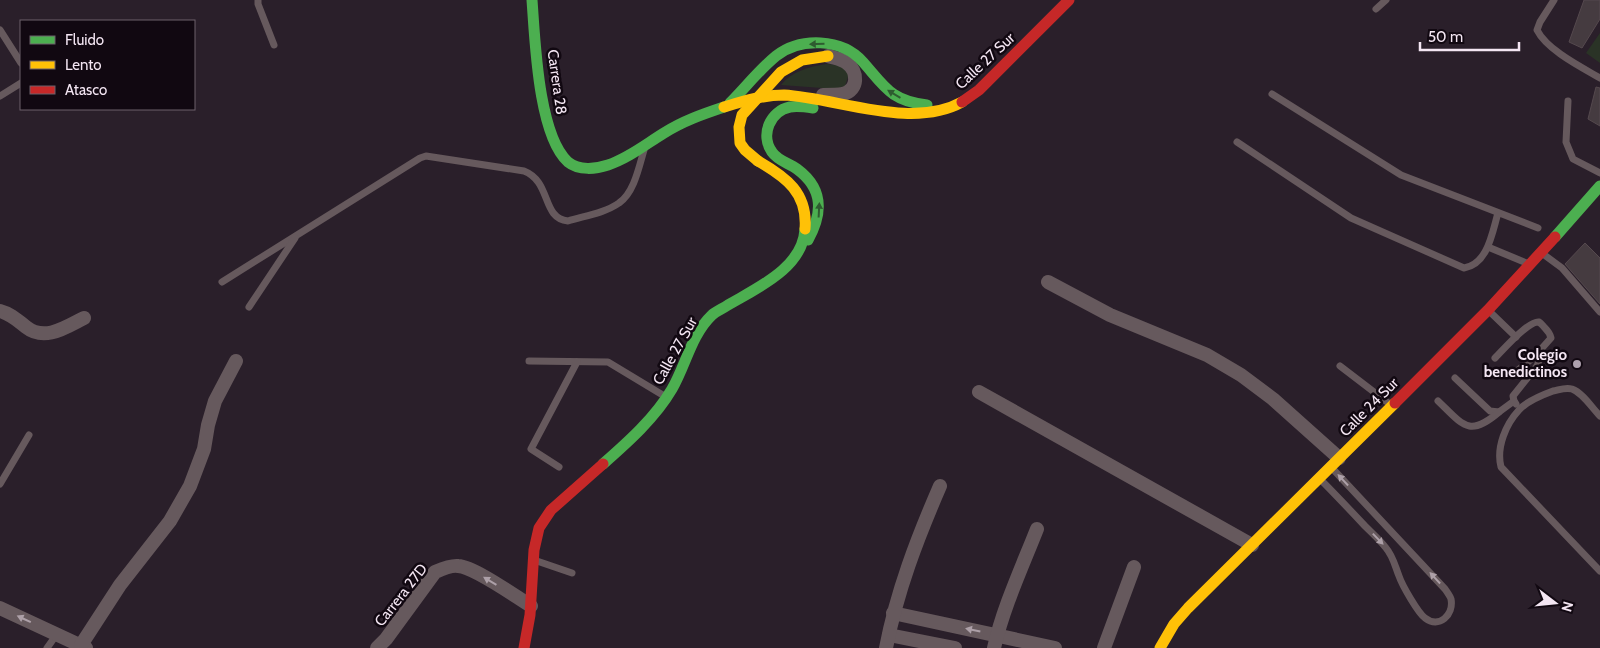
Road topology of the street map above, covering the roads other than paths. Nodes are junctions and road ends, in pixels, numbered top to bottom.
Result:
1 (258, 0) edge
2 (532, 0) edge
3 (1068, 0) edge
4 (1386, 0) edge
5 (1554, 0) edge
6 (1376, 9) dead end
7 (0, 30) edge
8 (274, 45) dead end
9 (828, 56) junction
10 (858, 57) junction
11 (20, 61) edge
12 (872, 74) junction
13 (1600, 78) edge
14 (20, 84) edge
15 (872, 89) dead end
16 (1272, 94) dead end
17 (787, 95) junction
18 (0, 96) edge
19 (864, 99) dead end
20 (1568, 101) dead end
21 (848, 104) junction
22 (958, 104) junction
23 (727, 106) junction
24 (904, 112) junction
25 (704, 113) joint
26 (1237, 142) dead end
27 (645, 145) junction
28 (1600, 174) edge
29 (1599, 189) edge
30 (1498, 213) junction
31 (1538, 228) dead end
32 (297, 235) junction
33 (1488, 247) junction
34 (799, 253) junction
35 (1542, 253) junction
36 (1531, 265) junction
37 (222, 282) dead end
38 (1048, 282) dead end
39 (249, 307) dead end
40 (0, 310) edge
41 (1488, 310) junction
42 (1600, 312) edge
43 (84, 318) dead end
44 (1516, 337) junction
45 (1535, 356) junction
46 (1495, 358) dead end
47 (236, 361) dead end
48 (529, 361) dead end
49 (577, 362) junction
50 (1340, 366) dead end
51 (1512, 375) dead end
52 (1455, 378) dead end
53 (979, 392) dead end
54 (666, 397) junction
55 (1514, 401) junction
56 (1438, 402) dead end
57 (1392, 406) junction
58 (1520, 409) junction
59 (1499, 412) junction
60 (1600, 416) edge
61 (29, 435) dead end
62 (1335, 462) junction
63 (558, 467) dead end
64 (1319, 478) junction
65 (0, 484) edge
66 (940, 486) dead end
67 (1037, 529) dead end
68 (1252, 545) junction
69 (534, 560) junction
70 (1134, 566) dead end
71 (1600, 571) edge
72 (572, 573) dead end
73 (531, 606) junction
74 (0, 608) edge
75 (893, 613) junction
76 (57, 634) junction
77 (887, 641) edge
78 (996, 642) edge
79 (84, 647) edge
80 (47, 648) edge
81 (377, 648) edge
82 (524, 648) edge
83 (955, 648) edge
84 (1054, 648) edge
85 (1104, 648) edge
86 (1160, 648) edge

1 - 8 lane
2 - 27 street, Carrera 28
3 - 22 street, Calle 27 Sur
4 - 6 lane
5 - 13 lane
7 - 11 lane
9 - 10 street, Calle 27 Sur
9 - 17 street
9 - 34 street, Calle 27 Sur, bridge
10 - 12 street
10 -> 23 street
12 - 15 street
22 -> 12 street
14 - 18 lane
16 - 30 lane
17 - 21 street, Calle 27 Sur
17 - 23 street, Calle 27 Sur
19 - 21 street
20 - 28 lane
21 - 24 street, Calle 27 Sur
22 - 24 street, Calle 27 Sur
23 - 25 street, Calle 27 Sur
34 -> 24 street
25 - 27 street, Carrera 28
26 - 33 lane
27 - 32 lane
29 - 35 street, Calle 24 Sur
30 - 31 lane
30 - 33 lane
32 - 37 lane
32 - 39 lane
33 - 36 lane
34 - 54 street, Calle 27 Sur
35 - 36 street, Calle 24 Sur
35 - 42 lane
36 - 41 street, Calle 24 Sur
38 - 62 street
40 - 43 street
41 - 44 lane
41 - 57 street, Calle 24 Sur
44 - 45 lane
44 - 46 lane
45 - 51 lane
45 - 55 lane
47 - 79 street
48 - 49 lane
49 - 54 lane
49 - 63 lane
50 - 57 lane
52 - 59 lane
53 - 68 street
54 - 69 street, Calle 27 Sur
55 - 58 lane
55 - 59 lane
56 - 59 lane
57 - 62 street, Calle 24 Sur
58 - 60 lane
58 - 71 lane
61 - 65 lane
62 - 64 street, Calle 24 Sur
64 -> 62 lane
64 - 68 street, Calle 24 Sur
66 - 75 street
67 - 78 street
68 - 86 street, Calle 24 Sur
69 - 72 lane
69 - 73 street, Calle 27 Sur
70 - 85 street
73 -> 81 street, Carrera 27D
73 - 82 street, Calle 27 Sur
76 -> 74 street
75 - 77 street
78 -> 75 street
76 - 79 street
76 - 80 lane
77 - 83 street
78 - 84 street

